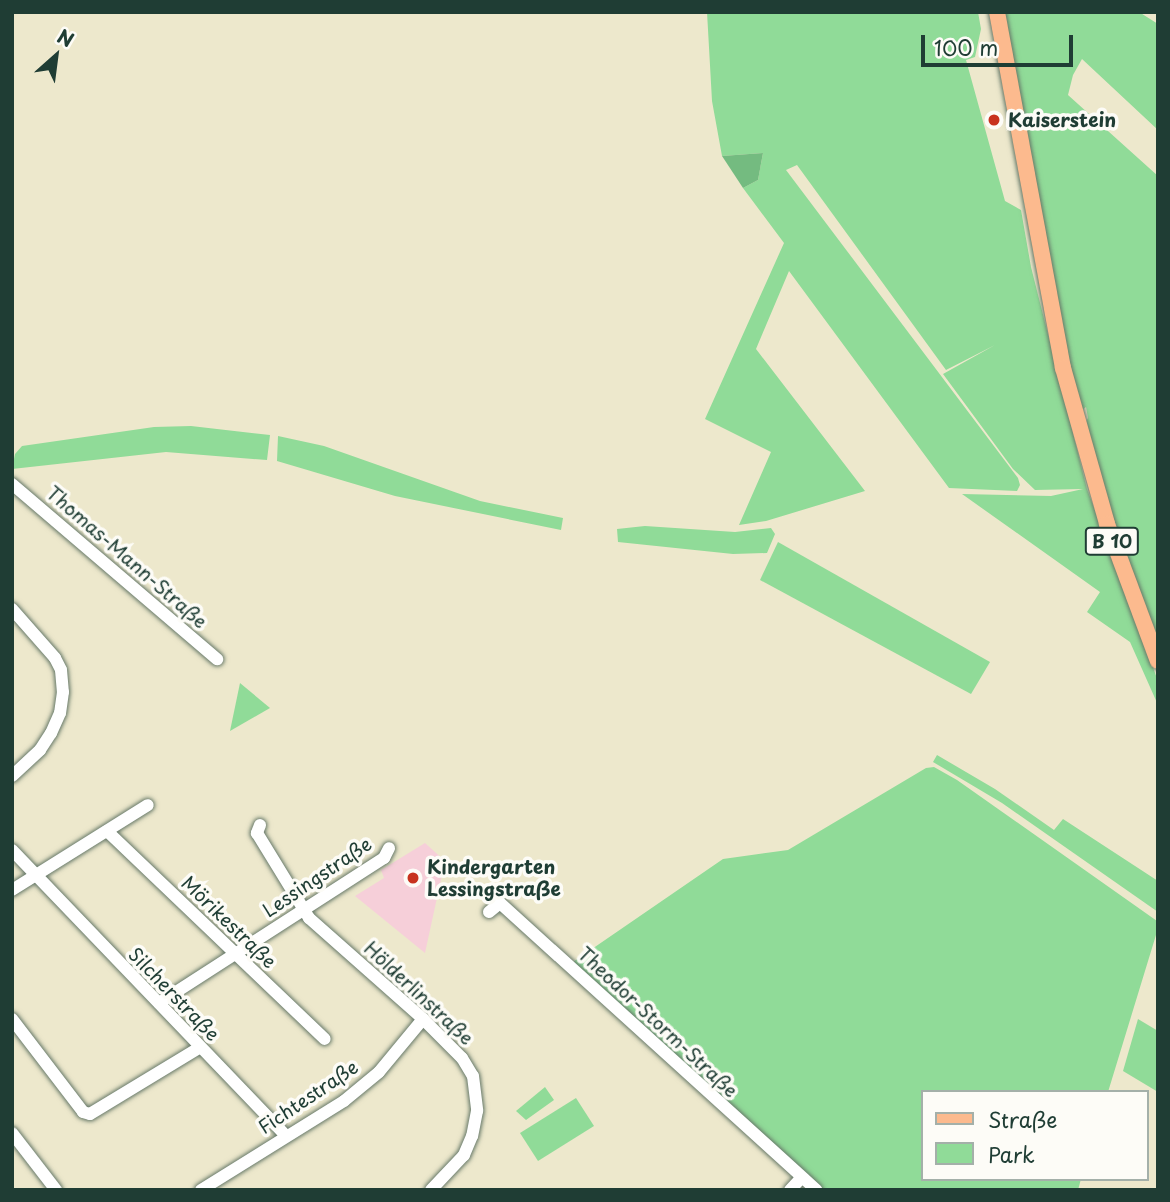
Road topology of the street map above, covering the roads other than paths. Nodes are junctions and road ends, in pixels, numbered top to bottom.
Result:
1 (997, 12) edge
2 (12, 484) edge
3 (12, 609) edge
4 (217, 659) dead end
5 (1158, 662) edge
6 (12, 776) edge
7 (148, 805) dead end
8 (260, 825) dead end
9 (107, 831) junction
10 (388, 848) dead end
11 (12, 850) edge
12 (37, 875) junction
13 (12, 890) edge
14 (303, 910) junction
15 (489, 912) dead end
16 (235, 955) junction
17 (159, 1003) junction
18 (12, 1019) edge
19 (423, 1019) junction
20 (325, 1039) dead end
21 (199, 1048) junction
22 (12, 1133) edge
23 (286, 1136) junction
24 (801, 1178) junction
25 (56, 1190) edge
26 (201, 1190) edge
27 (431, 1190) edge
28 (790, 1190) edge
29 (816, 1190) edge

1 - 5 main road, B 10
2 - 4 street, Thomas-Mann-Straße
3 - 6 street
7 - 9 street
8 - 14 street, Hölderlinstraße
9 - 12 street
9 - 16 street, Mörikestraße
10 - 14 street, Lessingstraße
11 - 12 street, Silcherstraße
12 - 13 street
12 - 17 street, Silcherstraße
14 - 16 street, Lessingstraße
14 - 19 street, Hölderlinstraße
15 - 24 street, Theodor-Storm-Straße
16 - 17 street, Lessingstraße
16 - 20 street, Mörikestraße
17 - 21 street, Silcherstraße
18 - 21 street
19 - 23 street, Fichtestraße
19 - 27 street, Hölderlinstraße
21 - 23 street, Silcherstraße
22 - 25 street
23 - 26 street, Fichtestraße
24 - 28 street
24 - 29 street

